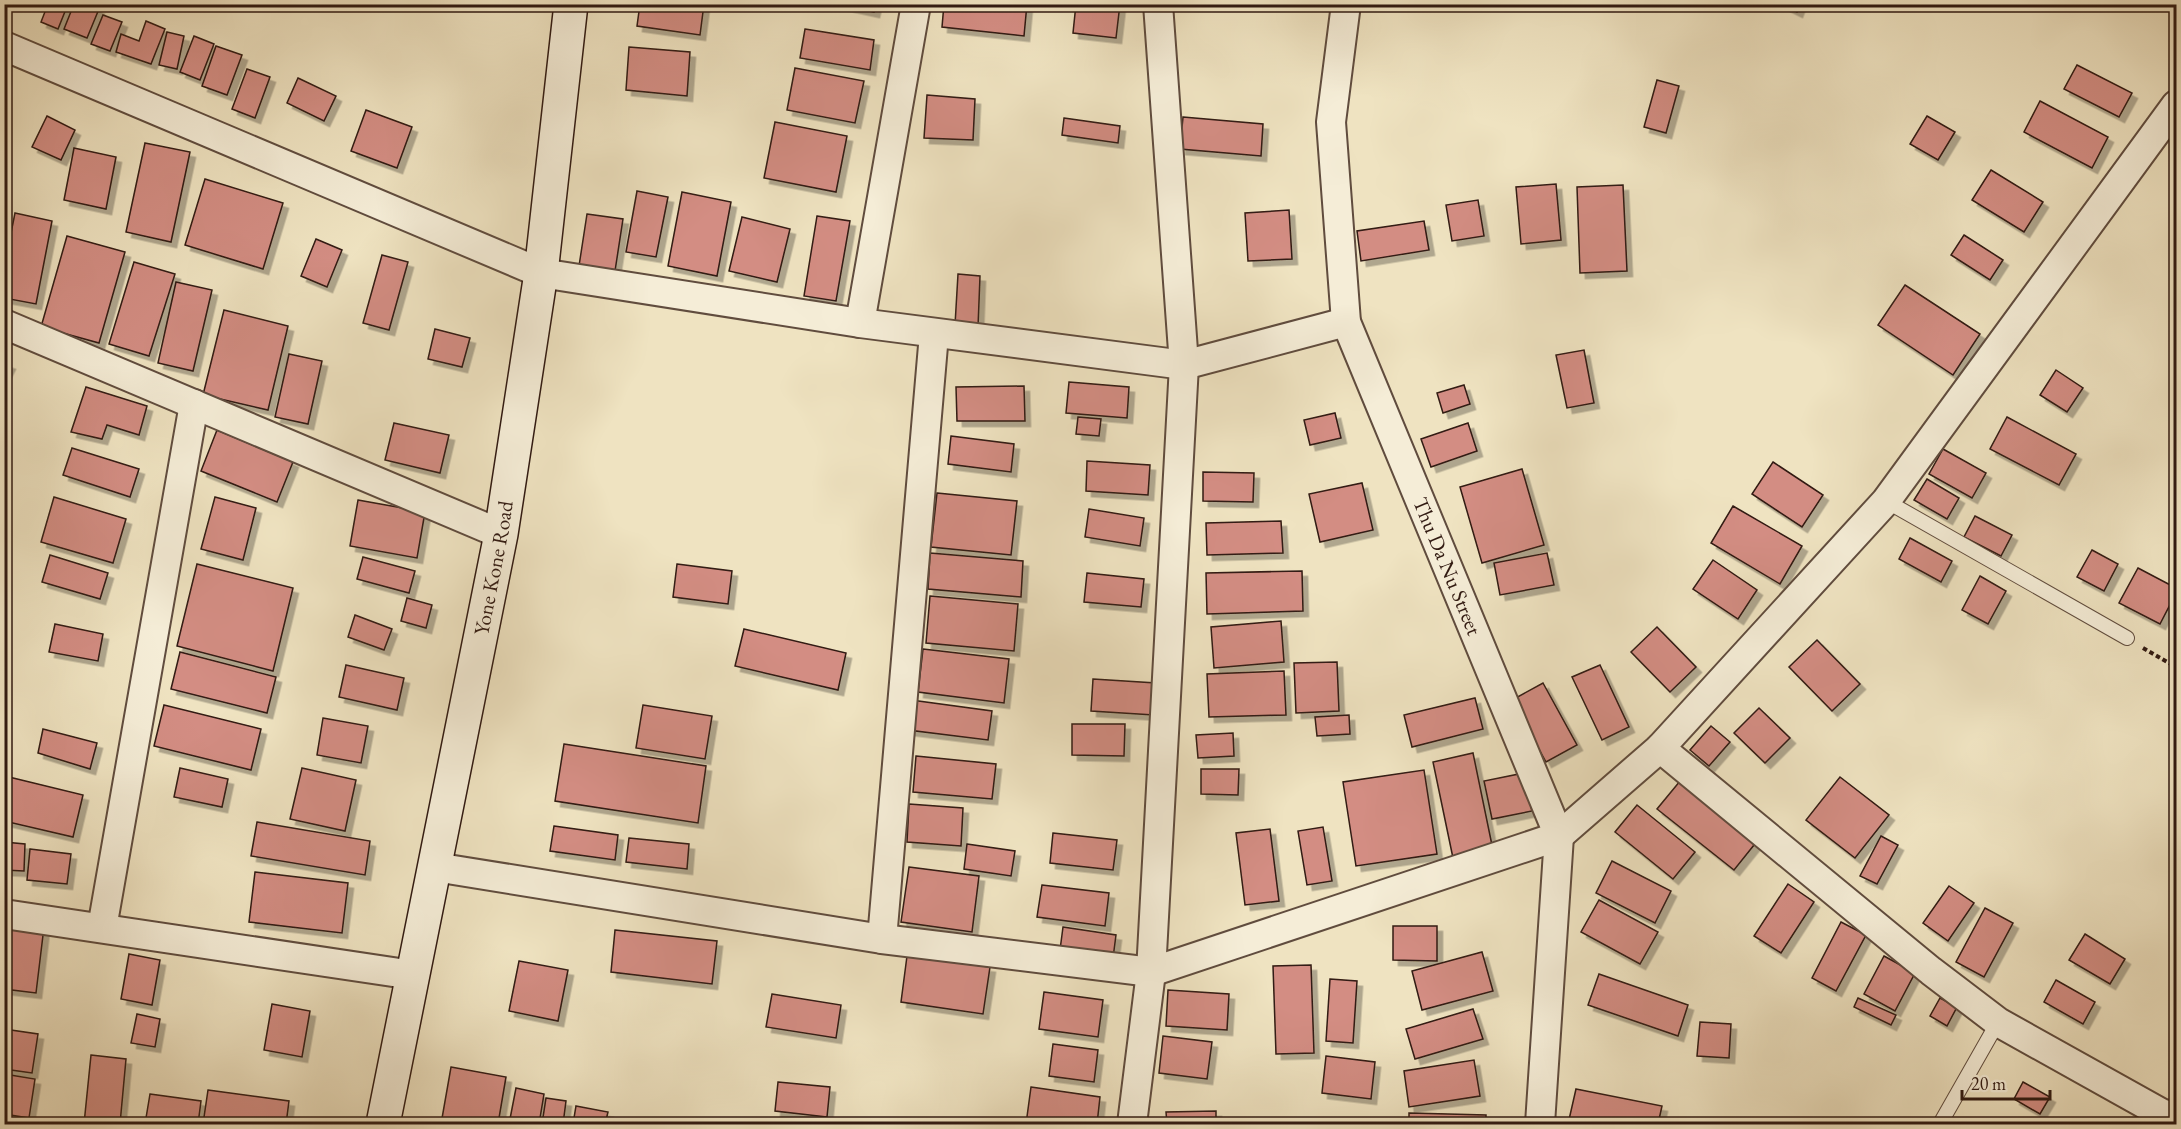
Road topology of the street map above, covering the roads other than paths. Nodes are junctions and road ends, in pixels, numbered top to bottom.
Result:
1 (571, 4) edge
2 (916, 4) edge
3 (1158, 4) edge
4 (1346, 4) edge
5 (4, 46) edge
6 (2176, 105) edge
7 (541, 273) junction
8 (1346, 322) junction
9 (860, 323) junction
10 (4, 324) edge
11 (934, 334) junction
12 (1184, 365) junction
13 (194, 404) junction
14 (1886, 501) junction
15 (501, 534) junction
16 (2127, 638) road end
17 (1659, 748) junction
18 (1559, 836) junction
19 (435, 867) junction
20 (4, 914) edge
21 (102, 928) junction
22 (882, 939) junction
23 (1151, 972) junction
24 (413, 975) junction
25 (1998, 1022) junction
26 (2176, 1118) edge
27 (383, 1125) edge
28 (1132, 1125) edge
29 (1540, 1125) edge
30 (1940, 1125) edge

1 - 7 street, Yone Kone Road
2 - 9 street
3 - 12 street
4 - 8 street, Thu Da Nu Street
5 - 7 street
6 - 14 street
7 - 9 street
7 - 15 street, Yone Kone Road
8 - 12 street
8 - 18 street, Thu Da Nu Street
9 - 11 street
10 - 13 street
11 - 12 street
11 - 22 street
12 - 23 street
13 - 15 street
13 - 21 street
14 - 16 lane
14 - 17 street
15 - 19 street, Yone Kone Road
17 - 18 street
17 - 25 street
18 - 23 street
18 - 29 street, Thu Da Nu Street
19 - 22 street
19 - 24 street, Yone Kone Road
20 - 21 street
21 - 24 street
22 - 23 street
23 - 28 street
24 - 27 street, Yone Kone Road
25 - 26 street
25 - 30 lane

